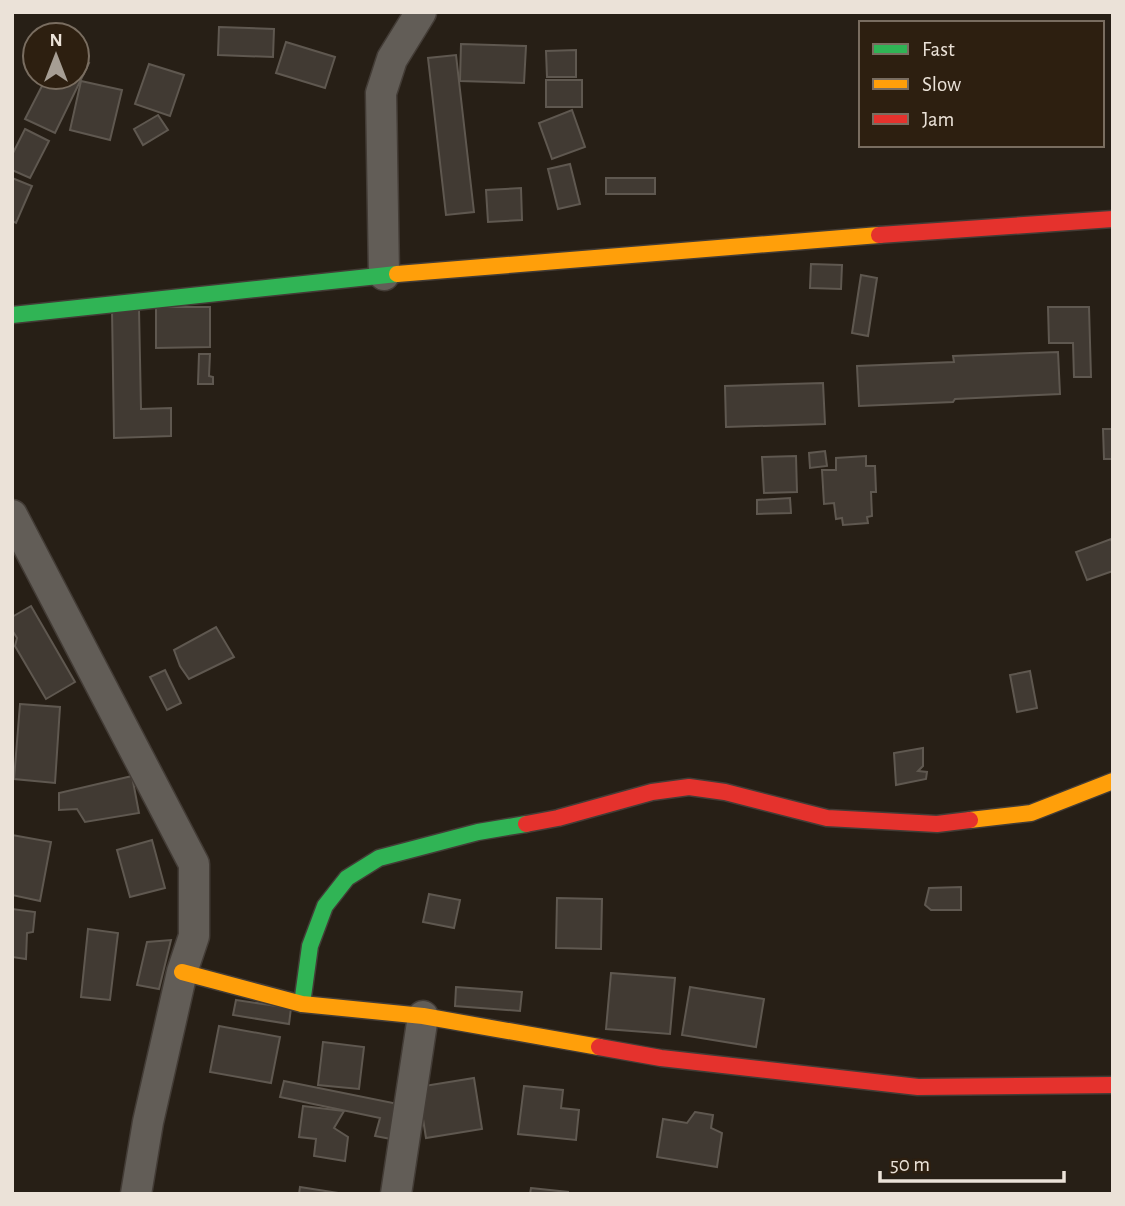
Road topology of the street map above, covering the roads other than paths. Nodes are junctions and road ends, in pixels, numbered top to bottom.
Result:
1 (421, 12) edge
2 (1113, 219) edge
3 (384, 275) junction
4 (12, 315) edge
5 (12, 515) edge
6 (1113, 781) edge
7 (182, 972) junction
8 (302, 1004) junction
9 (423, 1016) junction
10 (1113, 1085) edge
11 (136, 1194) edge
12 (396, 1194) edge

1 - 3 street
2 - 3 street
3 - 4 street
5 - 7 street
6 - 8 street
7 - 8 street
7 - 11 street
8 - 9 street
9 - 10 street
9 - 12 street

